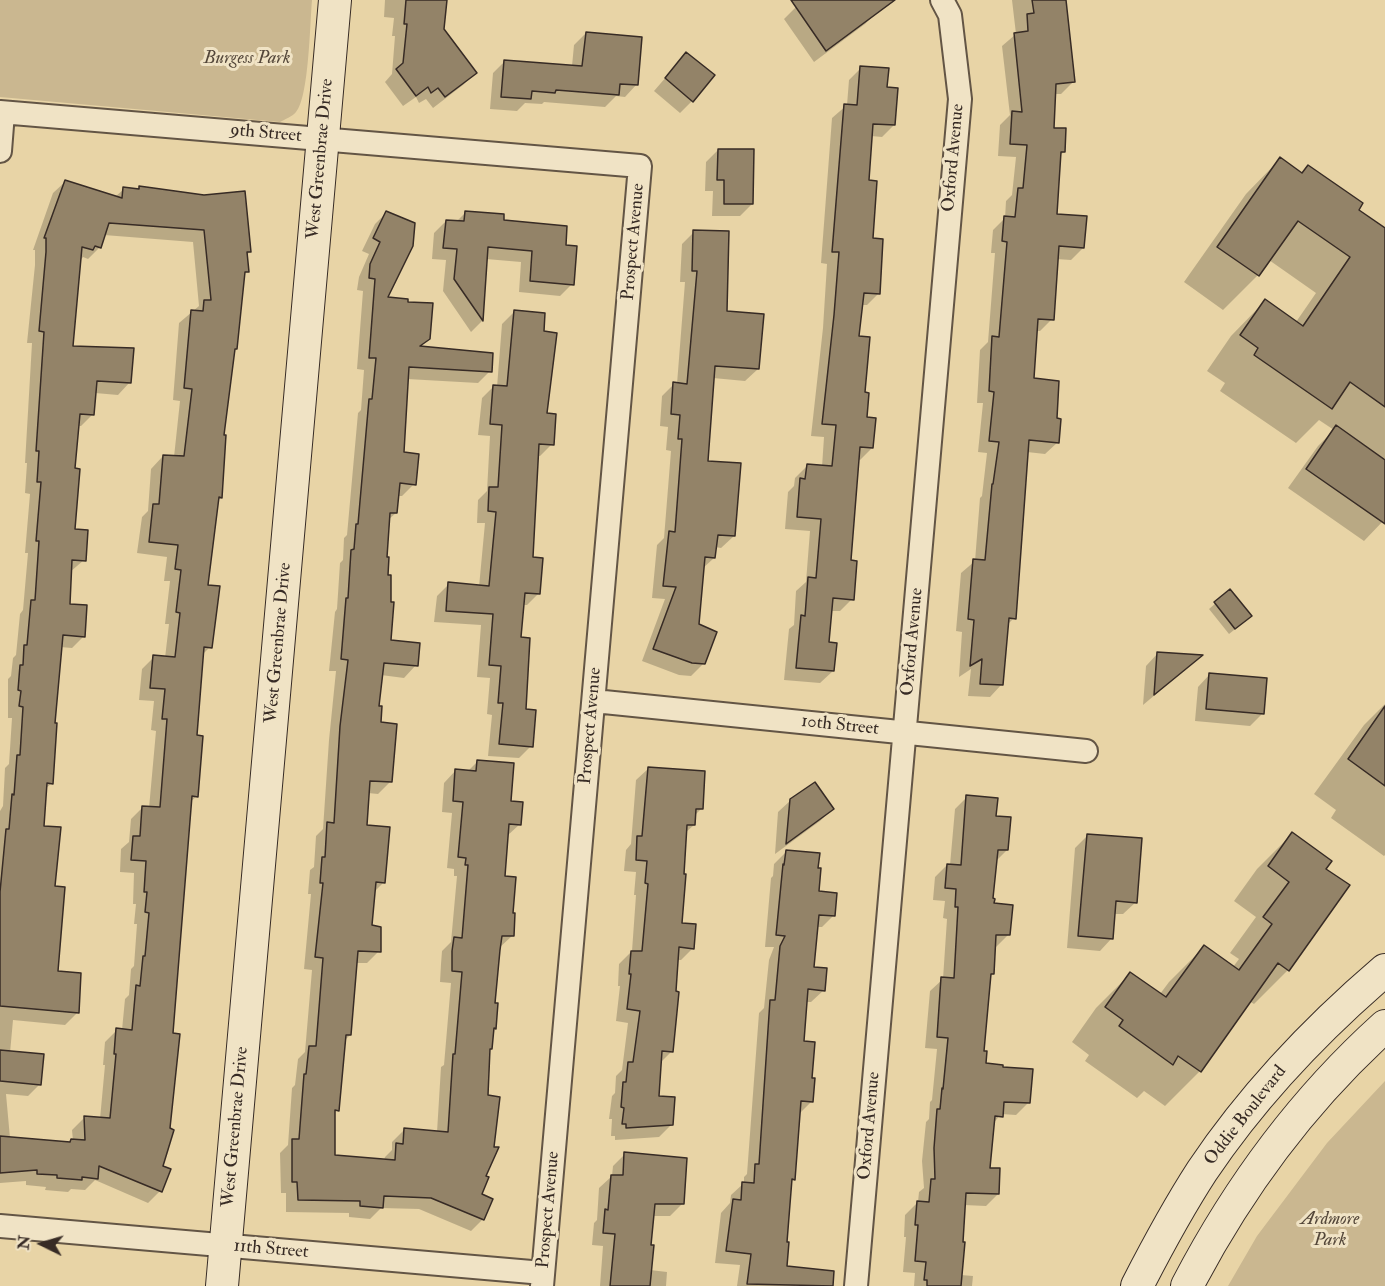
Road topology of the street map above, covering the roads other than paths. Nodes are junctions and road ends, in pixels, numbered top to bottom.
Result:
1 (335, 0) edge
2 (942, 0) edge
3 (2, 112) edge
4 (323, 139) junction
5 (0, 152) edge
6 (640, 165) joint
7 (594, 701) junction
8 (905, 733) junction
9 (1086, 751) dead end
10 (1385, 970) edge
11 (1385, 1026) edge
12 (0, 1226) edge
13 (226, 1246) junction
14 (542, 1280) edge
15 (222, 1286) edge
16 (856, 1286) edge
17 (1137, 1286) edge
18 (1187, 1286) edge

1 - 4 street, West Greenbrae Drive
2 - 8 street, Oxford Avenue
3 - 4 street, 9th Street
3 - 5 street
4 - 6 street, 9th Street
4 - 13 street, West Greenbrae Drive
6 - 7 street, Prospect Avenue
7 - 8 street, 10th Street
7 - 14 street, Prospect Avenue
8 - 9 street, 10th Street
8 - 16 street, Oxford Avenue
10 - 17 street, Oddie Boulevard
11 - 18 street
12 - 13 street, 11th Street
13 - 14 street, 11th Street
13 - 15 street, West Greenbrae Drive

